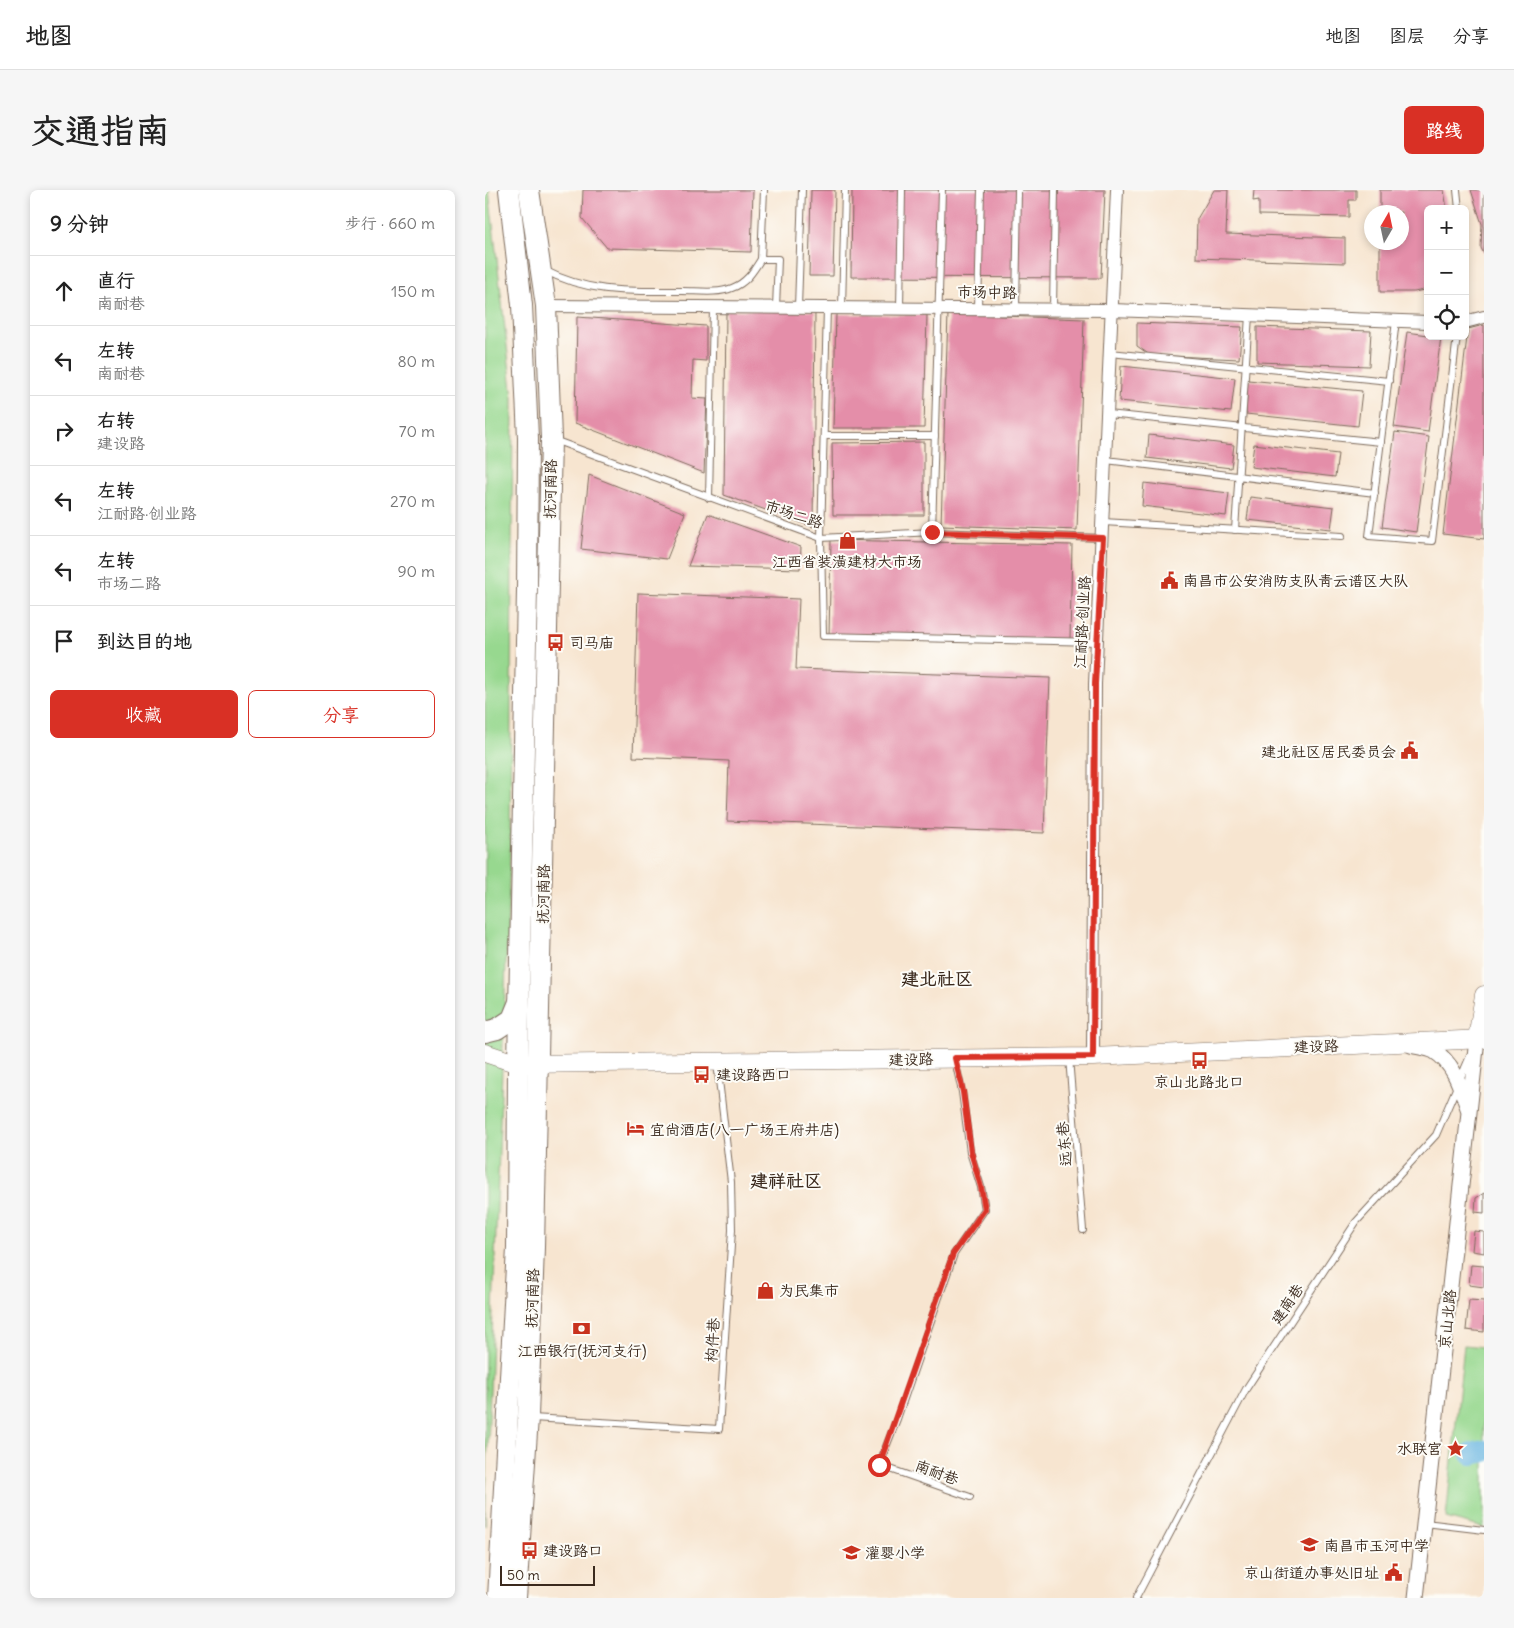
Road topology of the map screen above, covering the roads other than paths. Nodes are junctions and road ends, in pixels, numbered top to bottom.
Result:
1 (509, 190) edge
2 (529, 190) edge
3 (764, 190) edge
4 (802, 190) edge
5 (845, 190) edge
6 (902, 190) edge
7 (942, 190) edge
8 (981, 190) edge
9 (1018, 190) edge
10 (1055, 190) edge
11 (1117, 190) edge
12 (1457, 190) edge
13 (1459, 205) edge
14 (761, 259) junction
15 (541, 269) junction
16 (546, 306) junction
17 (713, 307) junction
18 (776, 307) junction
19 (798, 308) junction
20 (827, 308) junction
21 (842, 308) junction
22 (900, 308) junction
23 (938, 308) junction
24 (978, 309) junction
25 (1016, 309) junction
26 (1053, 309) junction
27 (1112, 310) junction
28 (1249, 315) junction
29 (1484, 316) edge
30 (1396, 321) junction
31 (1469, 321) edge
32 (1424, 322) edge
33 (1457, 340) edge
34 (1110, 353) junction
35 (1245, 367) junction
36 (1389, 381) junction
37 (1108, 414) junction
38 (1241, 427) junction
39 (824, 436) junction
40 (935, 436) junction
41 (551, 439) junction
42 (1381, 442) junction
43 (1106, 460) junction
44 (1238, 476) junction
45 (1375, 493) junction
46 (709, 498) junction
47 (1103, 522) junction
48 (1235, 530) junction
49 (932, 532) junction
50 (1342, 536) dead end
51 (821, 538) junction
52 (1103, 538) junction
53 (1097, 642) junction
54 (1484, 995) edge
55 (519, 1001) junction
56 (485, 1032) edge
57 (1481, 1039) edge
58 (1400, 1042) junction
59 (485, 1043) edge
60 (485, 1053) edge
61 (1069, 1057) junction
62 (1093, 1057) junction
63 (518, 1058) junction
64 (955, 1058) junction
65 (539, 1059) junction
66 (717, 1062) junction
67 (1459, 1082) junction
68 (1469, 1111) junction
69 (1083, 1230) dead end
70 (528, 1417) junction
71 (970, 1497) dead end
72 (1425, 1523) junction
73 (1484, 1530) edge
74 (498, 1598) edge
75 (516, 1598) edge
76 (1135, 1598) edge
77 (1416, 1598) edge

1 - 55 highway, 抚河南路
2 - 15 highway, 抚河南路
3 - 14 lane
4 - 19 lane
5 - 21 lane
6 - 22 lane
7 - 23 lane
8 - 24 lane
9 - 25 lane
10 - 26 lane
11 - 27 street, 江耐路·创业路
12 - 13 lane
14 - 15 lane
14 - 18 lane
15 - 16 highway, 抚河南路
16 - 17 street, 市场中路
16 - 41 highway, 抚河南路
17 - 18 street, 市场中路
17 - 46 lane
18 - 19 street, 市场中路
19 - 20 street, 市场中路
20 - 21 street, 市场中路
20 - 39 lane
21 - 22 street, 市场中路
22 - 23 street, 市场中路
23 - 24 street, 市场中路
23 - 40 lane
24 - 25 street, 市场中路
25 - 26 street, 市场中路
26 - 27 street, 市场中路
27 - 28 street, 市场中路
27 - 34 street, 江耐路·创业路
28 - 30 street, 市场中路
28 - 35 lane
29 - 31 street
30 - 32 street, 市场中路
30 - 36 lane
33 - 45 lane
34 - 35 lane
34 - 37 street, 江耐路·创业路
35 - 36 lane
35 - 38 lane
36 - 42 lane
37 - 38 lane
37 - 43 street, 江耐路·创业路
38 - 42 lane
38 - 44 lane
39 - 40 lane
39 - 51 lane
40 - 49 lane
41 - 46 lane, 市场二路
41 - 65 highway, 抚河南路
42 - 45 lane
43 - 44 lane
43 - 47 street, 江耐路·创业路
44 - 45 lane
44 - 48 lane
46 - 51 lane, 市场二路
47 - 48 lane
47 - 52 street, 江耐路·创业路
48 - 50 lane
49 - 51 lane, 市场二路
49 - 52 lane, 市场二路
51 - 53 lane
52 - 53 street, 江耐路·创业路
53 - 62 street, 江耐路·创业路
54 - 57 main road
55 - 56 highway
55 - 63 highway, 抚河南路
57 - 58 main road, 建设路
57 - 67 lane, 建南巷
57 - 68 street, 京山北路
58 - 62 main road, 建设路
58 - 67 street
59 - 63 main road
60 - 63 main road
61 - 62 main road, 建设路
61 - 64 main road, 建设路
61 - 69 lane, 远东巷
63 - 65 main road, 建设路
63 - 74 highway, 抚河南路
64 - 66 main road, 建设路
64 - 71 lane, 南耐巷
65 - 66 main road, 建设路
65 - 70 highway, 抚河南路
66 - 70 lane, 构件巷
67 - 68 street
67 - 76 lane, 建南巷
68 - 72 street, 京山北路
70 - 75 highway, 抚河南路
72 - 73 lane
72 - 77 street, 京山北路

